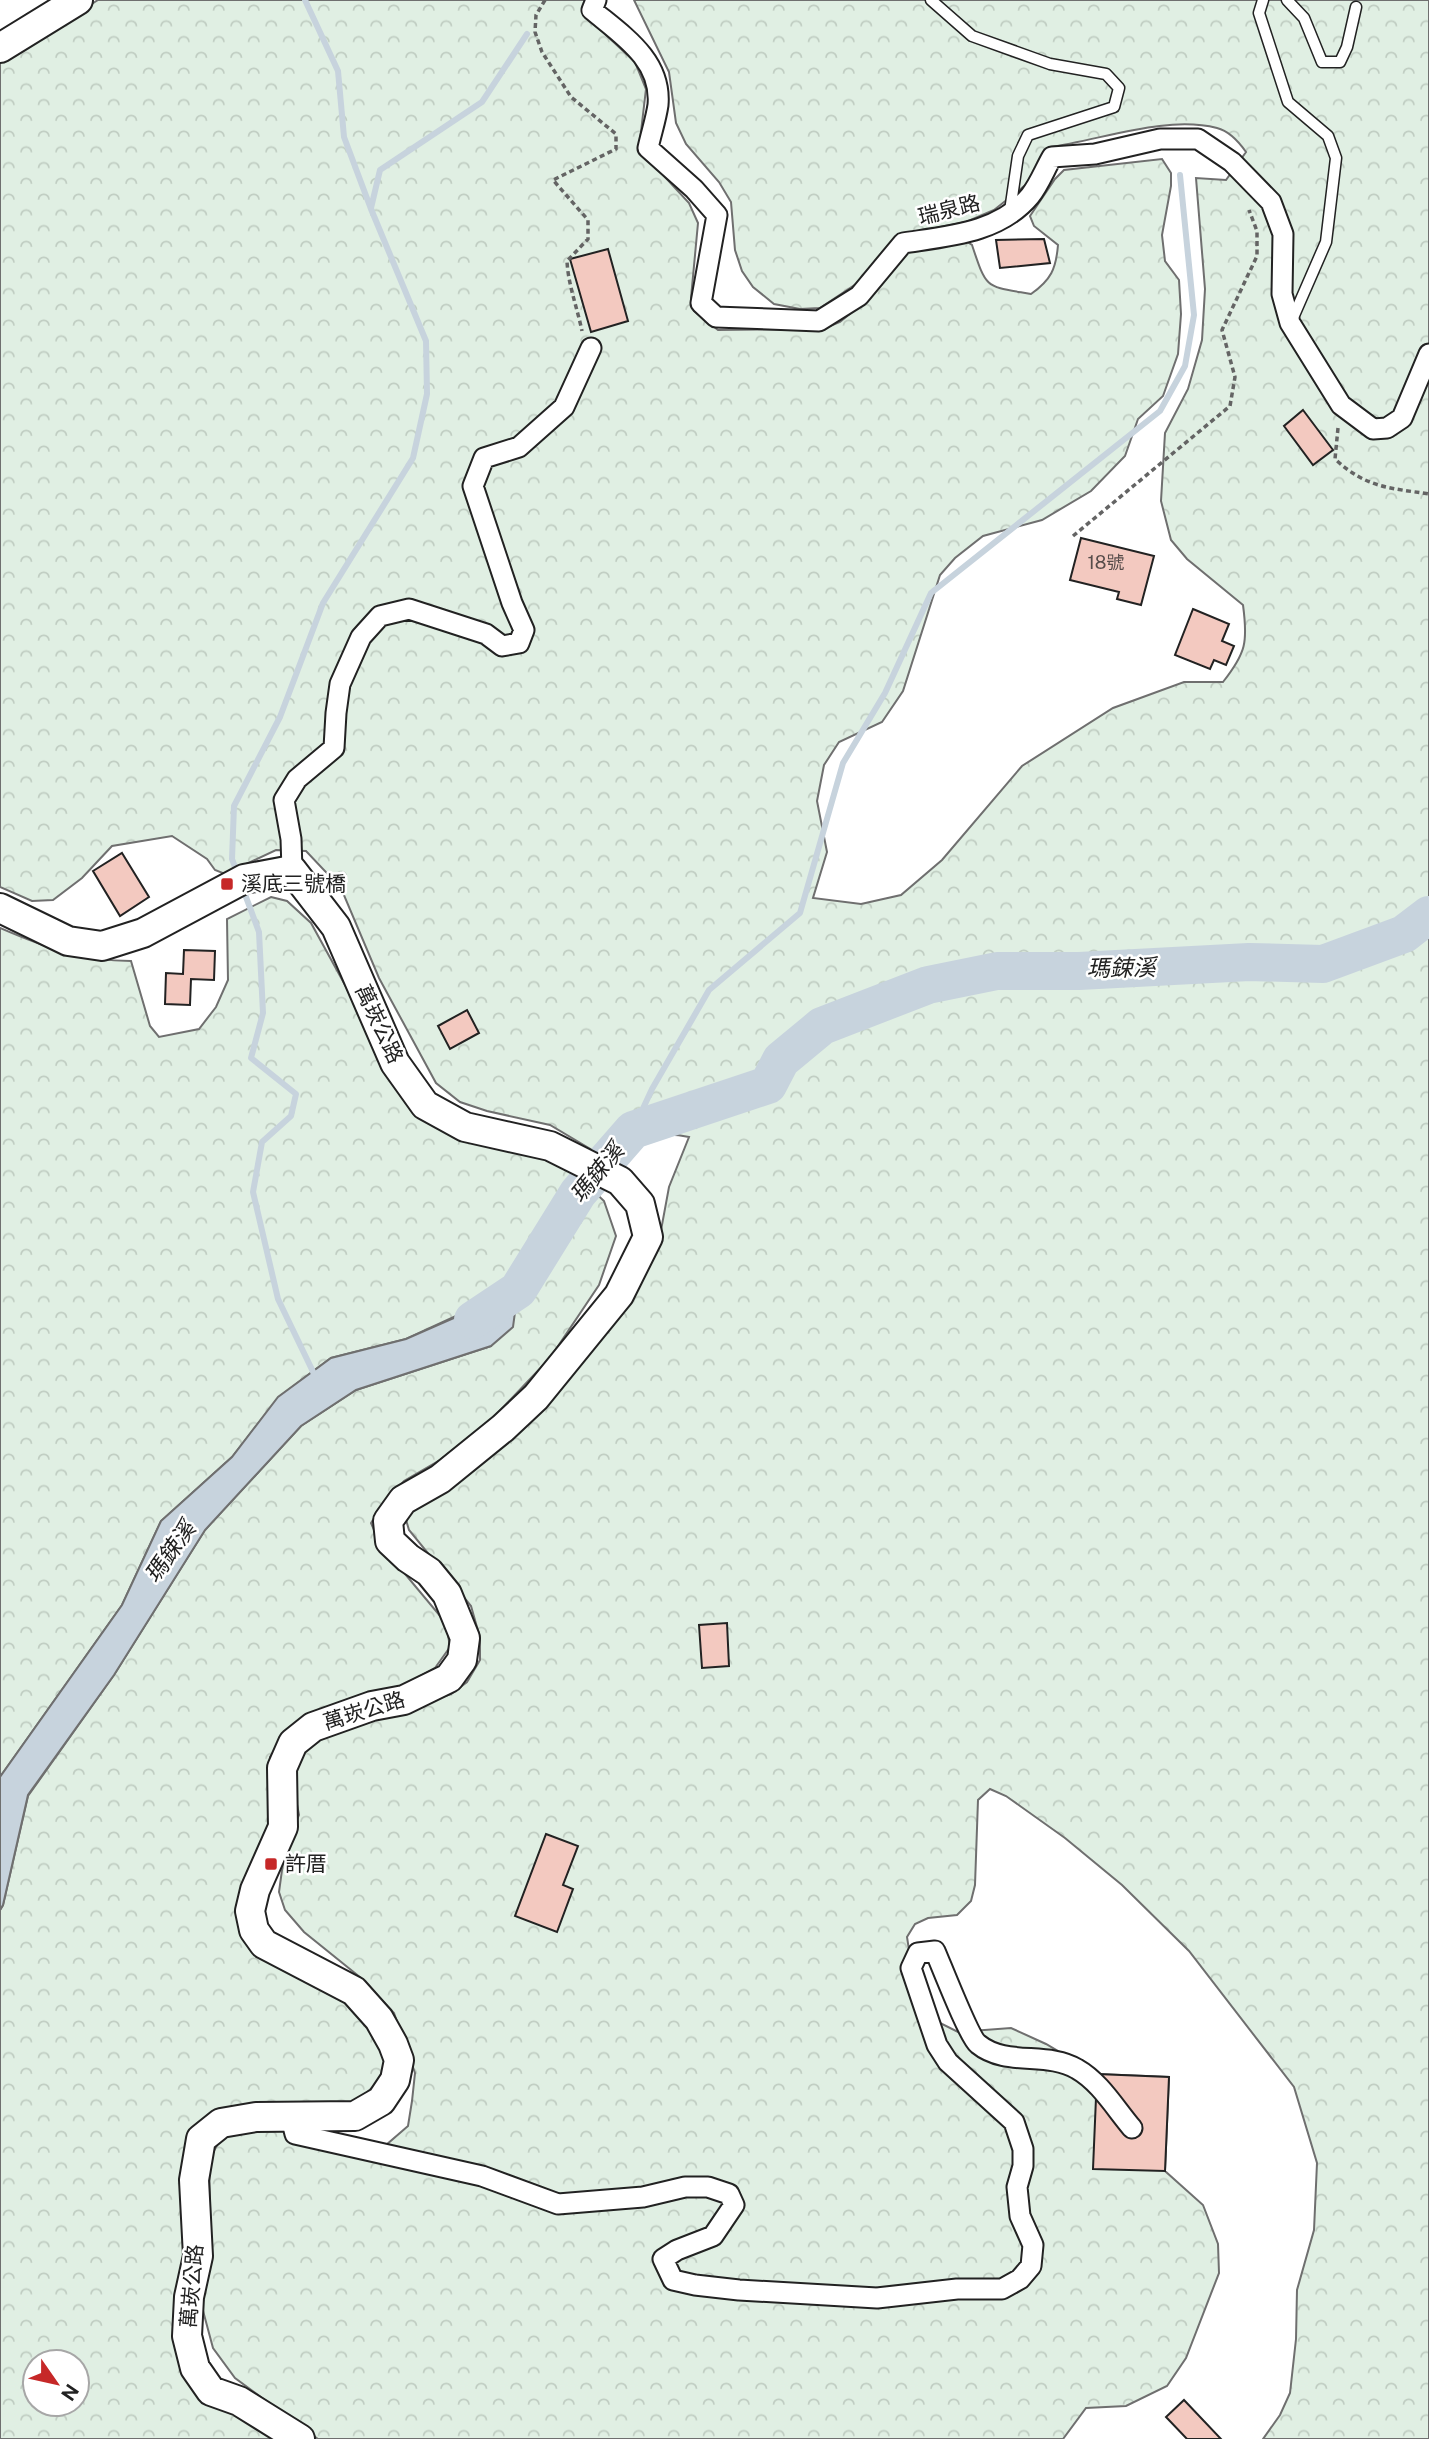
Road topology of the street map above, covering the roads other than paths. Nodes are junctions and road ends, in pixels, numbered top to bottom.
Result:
1 (79, 0) edge
2 (596, 0) edge
3 (931, 0) edge
4 (1263, 0) edge
5 (1287, 0) edge
6 (1356, 7) dead end
7 (0, 48) edge
8 (1009, 216) junction
9 (1290, 323) junction
10 (591, 348) road end
11 (1429, 354) edge
12 (292, 870) junction
13 (0, 908) edge
14 (291, 2118) junction
15 (1132, 2128) dead end
16 (300, 2439) edge

1 - 7 street
2 - 8 street, 瑞泉路
3 - 8 lane
4 - 9 lane
5 - 6 lane
8 - 9 street, 瑞泉路
9 - 11 street, 瑞泉路
10 - 12 street
12 - 13 street
12 - 14 street, 萬崁公路
14 - 15 street
14 - 16 street, 萬崁公路

